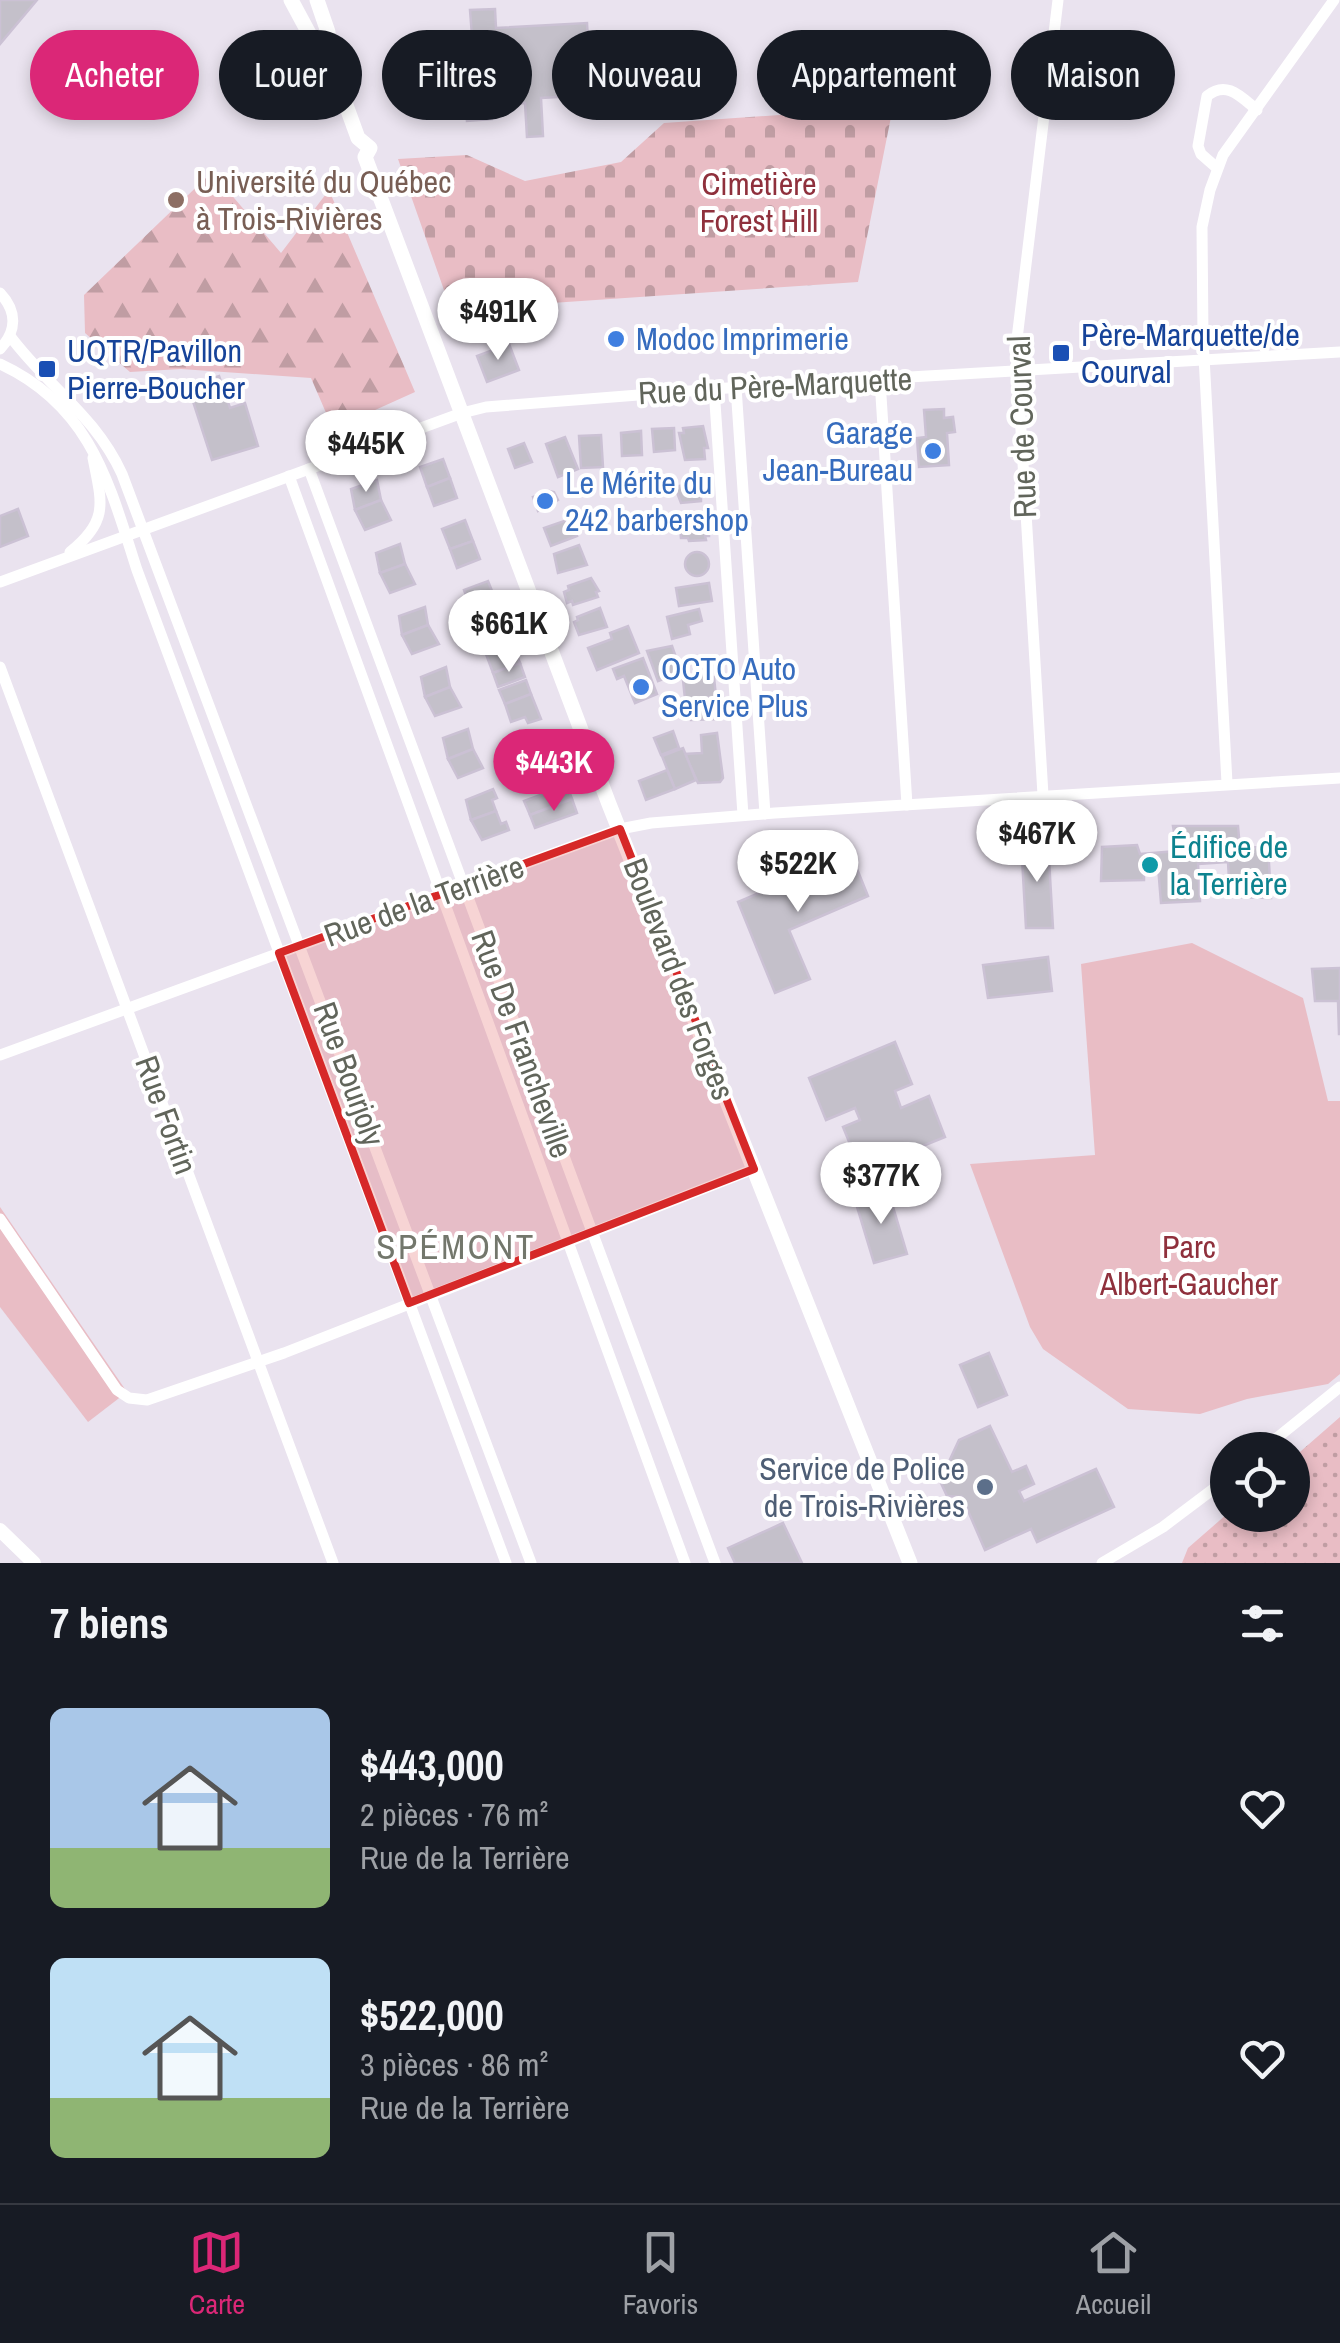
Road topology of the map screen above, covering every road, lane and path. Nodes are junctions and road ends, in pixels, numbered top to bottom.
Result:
1 (291, 0) edge
2 (316, 0) edge
3 (1058, 0) edge
4 (1334, 0) edge
5 (308, 30) edge
6 (327, 30) edge
7 (1257, 110) junction
8 (351, 120) edge
9 (1217, 168) junction
10 (0, 293) edge
11 (10, 336) junction
12 (0, 349) edge
13 (1340, 352) edge
14 (1204, 362) junction
15 (0, 364) edge
16 (1016, 373) junction
17 (880, 380) junction
18 (736, 387) junction
19 (714, 388) junction
20 (462, 413) junction
21 (91, 444) junction
22 (309, 469) junction
23 (289, 476) junction
24 (144, 528) junction
25 (126, 536) junction
26 (63, 558) junction
27 (0, 582) edge
28 (0, 666) edge
29 (1340, 778) edge
30 (1227, 784) junction
31 (1042, 796) junction
32 (907, 805) junction
33 (765, 814) junction
34 (743, 816) junction
35 (620, 829) junction
36 (464, 886) junction
37 (441, 894) junction
38 (301, 946) junction
39 (280, 953) junction
40 (127, 1009) junction
41 (0, 1055) edge
42 (754, 1170) junction
43 (0, 1219) edge
44 (593, 1234) junction
45 (569, 1243) junction
46 (431, 1295) junction
47 (410, 1303) junction
48 (258, 1362) junction
49 (1340, 1387) edge
50 (1284, 1432) edge
51 (1210, 1492) edge
52 (0, 1530) edge
53 (32, 1562) edge
54 (333, 1563) edge
55 (506, 1563) edge
56 (531, 1563) edge
57 (686, 1563) edge
58 (715, 1563) edge
59 (910, 1563) edge
60 (1102, 1563) edge

1 - 5 main road, Boulevard des Forges
2 - 6 main road, Boulevard des Forges
3 - 16 street, Rue de Courval
4 - 7 street
7 - 9 street
7 - 9 street
8 - 20 main road, Boulevard des Forges
9 - 14 street
10 - 11 street
11 - 12 street
11 - 24 street, Rue Bourjoly
13 - 14 street, Rue du Père-Marquette
14 - 16 street, Rue du Père-Marquette
14 - 30 street
15 - 21 street
16 - 17 street, Rue du Père-Marquette
16 - 31 street, Rue de Courval
17 - 18 street, Rue du Père-Marquette
17 - 32 street
18 - 19 street, Rue du Père-Marquette
18 - 33 street
19 - 20 street, Rue du Père-Marquette
19 - 34 street
20 - 22 street, Rue du Père-Marquette
20 - 35 main road, Boulevard des Forges
21 - 25 street, Rue Bourjoly
21 - 26 street
22 - 23 street, Rue du Père-Marquette
22 - 36 street, Rue De Francheville
23 - 24 street, Rue du Père-Marquette
23 - 37 street, Rue De Francheville
24 - 25 street, Rue du Père-Marquette
24 - 38 street, Rue Bourjoly
25 - 26 street, Rue du Père-Marquette
25 - 39 street, Rue Bourjoly
26 - 27 street, Rue du Père-Marquette
28 - 40 street, Rue Fortin
29 - 30 street, Rue de la Terrière
30 - 31 street, Rue de la Terrière
31 - 32 street, Rue de la Terrière
32 - 33 street, Rue de la Terrière
33 - 34 street, Rue de la Terrière
34 - 35 street, Rue de la Terrière
35 - 36 street, Rue de la Terrière
35 - 42 main road, Boulevard des Forges
36 - 37 street, Rue de la Terrière
36 - 44 street, Rue De Francheville
37 - 38 street, Rue de la Terrière
37 - 45 street, Rue De Francheville
38 - 39 street, Rue de la Terrière
38 - 46 street, Rue Bourjoly
39 - 40 street, Rue de la Terrière
39 - 47 street, Rue Bourjoly
40 - 41 street, Rue de la Terrière
40 - 48 street, Rue Fortin
42 - 44 street
42 - 59 main road, Boulevard des Forges
43 - 48 street
44 - 45 street
44 - 58 street, Rue De Francheville
45 - 46 street
45 - 57 street, Rue De Francheville
46 - 47 street
46 - 56 street, Rue Bourjoly
47 - 48 street
47 - 55 street, Rue Bourjoly
48 - 54 street, Rue Fortin
49 - 50 street
51 - 60 street
52 - 53 street

